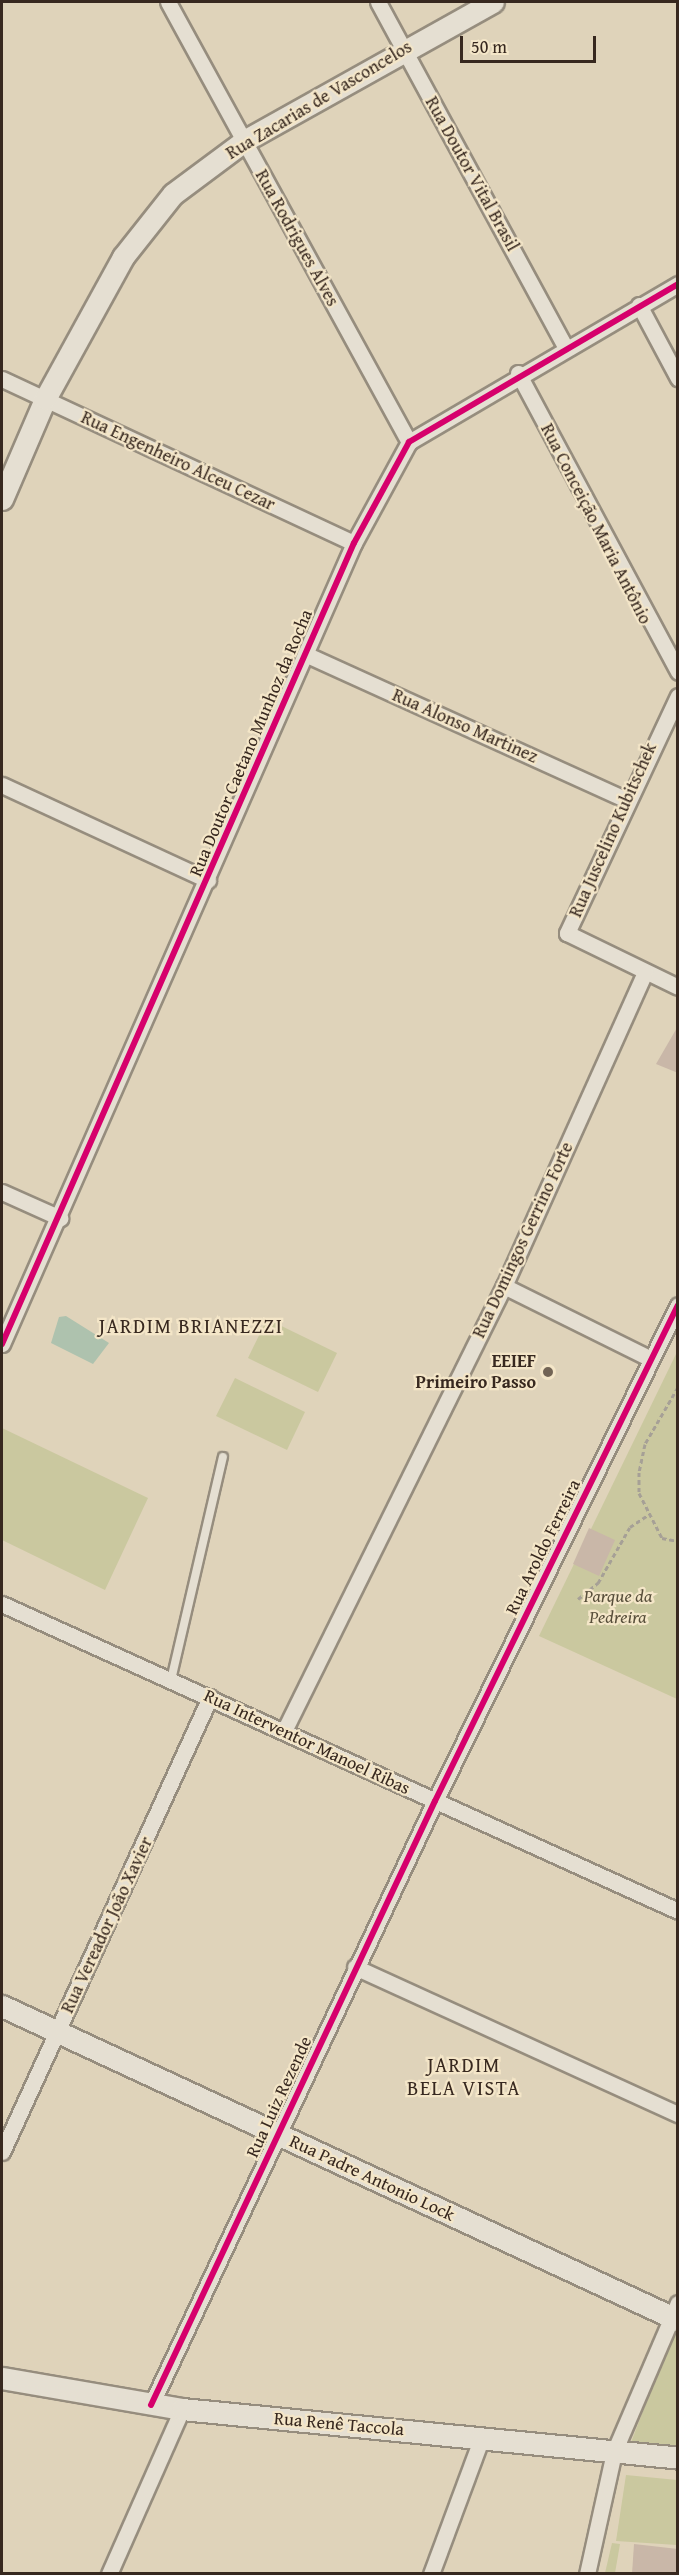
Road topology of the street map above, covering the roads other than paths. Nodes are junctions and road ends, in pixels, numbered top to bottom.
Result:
1 (168, 2) edge
2 (378, 2) edge
3 (493, 2) edge
4 (404, 49) junction
5 (244, 141) junction
6 (678, 284) edge
7 (639, 305) junction
8 (565, 346) junction
9 (518, 373) junction
10 (678, 378) edge
11 (2, 379) edge
12 (45, 399) junction
13 (409, 442) junction
14 (2, 499) edge
15 (354, 543) junction
16 (305, 654) junction
17 (678, 672) edge
18 (678, 696) edge
19 (2, 785) edge
20 (625, 799) junction
21 (208, 880) junction
22 (645, 972) junction
23 (678, 987) edge
24 (2, 1192) edge
25 (60, 1218) junction
26 (504, 1286) junction
27 (678, 1305) edge
28 (2, 1344) edge
29 (651, 1359) junction
30 (223, 1457) dead end
31 (2, 1604) edge
32 (171, 1680) junction
33 (210, 1697) junction
34 (284, 1731) junction
35 (435, 1801) junction
36 (678, 1911) edge
37 (355, 1967) junction
38 (2, 2006) edge
39 (58, 2032) junction
40 (678, 2114) edge
41 (279, 2135) junction
42 (2, 2152) edge
43 (675, 2314) edge
44 (2, 2378) edge
45 (151, 2405) junction
46 (182, 2409) junction
47 (482, 2437) junction
48 (614, 2452) junction
49 (678, 2458) edge
50 (436, 2572) edge
51 (109, 2574) edge
52 (587, 2574) edge

1 - 5 street, Rua Rodrigues Alves
2 - 4 street, Rua Doutor Vital Brasil
3 - 4 main road, Rua Zacarias de Vasconcelos
4 - 5 main road, Rua Zacarias de Vasconcelos
4 - 8 street, Rua Doutor Vital Brasil
5 - 12 main road, Rua Zacarias de Vasconcelos
5 - 13 street, Rua Rodrigues Alves
6 - 7 street, Rua Doutor Caetano Munhoz da Rocha
7 - 8 street, Rua Doutor Caetano Munhoz da Rocha
7 - 10 street
8 - 9 street, Rua Doutor Caetano Munhoz da Rocha
9 - 13 street, Rua Doutor Caetano Munhoz da Rocha
9 - 17 street, Rua Conceição Maria Antônio
11 - 12 street, Rua Engenheiro Alceu Cezar
12 - 14 main road, Rua Zacarias de Vasconcelos
12 - 15 street, Rua Engenheiro Alceu Cezar
13 - 15 street, Rua Doutor Caetano Munhoz da Rocha
15 - 16 street, Rua Doutor Caetano Munhoz da Rocha
16 - 20 street, Rua Alonso Martinez
16 - 21 street, Rua Doutor Caetano Munhoz da Rocha
18 - 20 street, Rua Juscelino Kubitschek
19 - 21 street
20 - 22 street, Rua Juscelino Kubitschek
21 - 25 street, Rua Doutor Caetano Munhoz da Rocha
22 - 23 street
22 - 26 street, Rua Domingos Gerrino Forte
24 - 25 street
25 - 28 street, Rua Doutor Caetano Munhoz da Rocha
26 - 29 street
26 - 34 street, Rua Domingos Gerrino Forte
27 - 29 street, Rua Aroldo Ferreira
29 - 35 street, Rua Aroldo Ferreira
30 - 32 lane
31 - 32 street, Rua Interventor Manoel Ribas
32 - 33 street, Rua Interventor Manoel Ribas
33 - 34 street, Rua Interventor Manoel Ribas
33 - 39 street, Rua Vereador João Xavier
34 - 35 street, Rua Interventor Manoel Ribas
35 - 36 street, Rua Interventor Manoel Ribas
35 - 37 street, Rua Luiz Rezende
37 - 40 street
37 - 41 street, Rua Luiz Rezende
38 - 39 main road, Rua Padre Antonio Lock
39 - 41 main road, Rua Padre Antonio Lock
39 - 42 street, Rua Vereador João Xavier
41 - 43 main road, Rua Padre Antonio Lock
41 - 45 street, Rua Luiz Rezende
43 - 48 street
44 - 45 main road, Rua Renê Taccola
45 - 46 main road, Rua Renê Taccola
46 - 47 main road, Rua Renê Taccola
46 - 51 street
47 - 48 main road, Rua Renê Taccola
47 - 50 street
48 - 49 main road, Rua Renê Taccola
48 - 52 street

